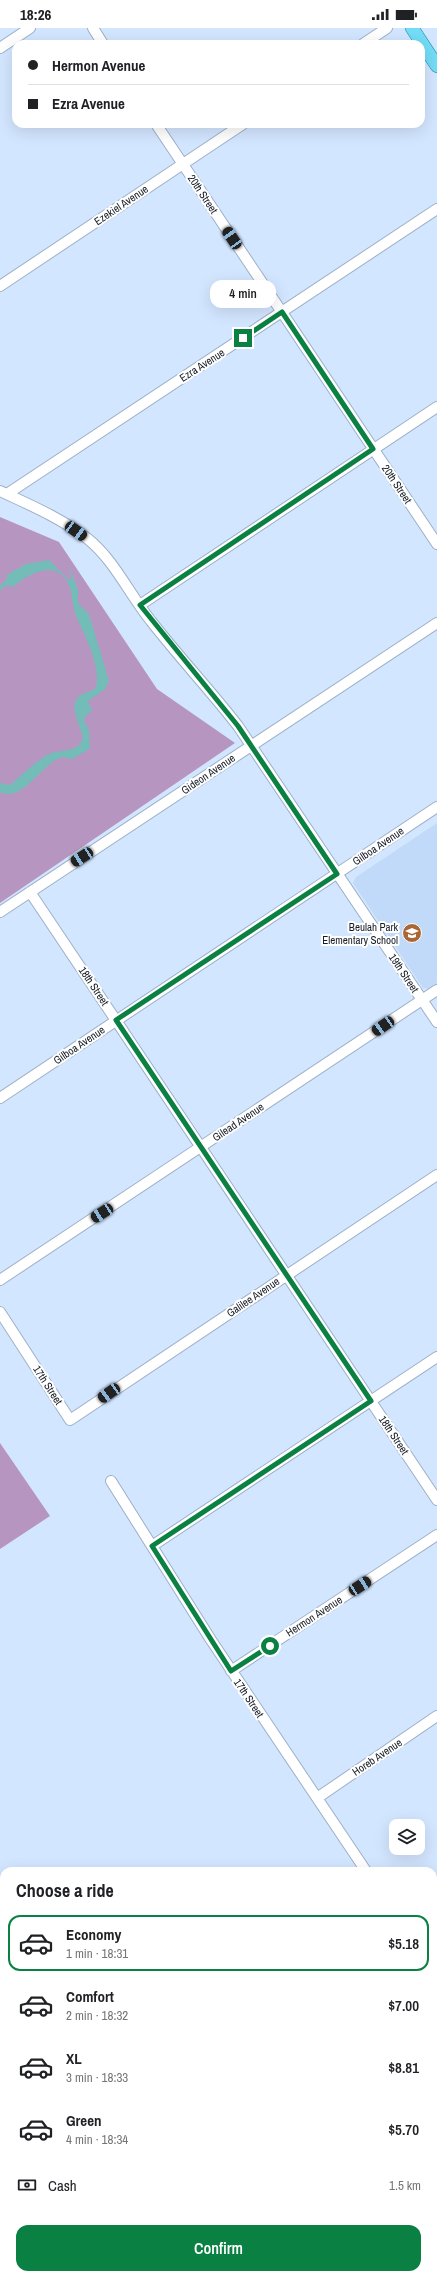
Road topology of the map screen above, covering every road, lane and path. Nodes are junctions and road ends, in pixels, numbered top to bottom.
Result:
1 (30, 28) edge
2 (93, 28) edge
3 (387, 28) edge
4 (412, 28) edge
5 (100, 40) edge
6 (369, 40) edge
7 (420, 40) edge
8 (0, 48) edge
9 (425, 48) edge
10 (437, 66) edge
11 (159, 128) edge
12 (237, 128) edge
13 (183, 164) junction
14 (437, 209) edge
15 (0, 286) edge
16 (282, 312) junction
17 (437, 407) edge
18 (373, 449) junction
19 (4, 493) edge
20 (437, 544) edge
21 (140, 605) junction
22 (437, 623) edge
23 (251, 746) junction
24 (437, 807) edge
25 (337, 874) junction
26 (30, 892) junction
27 (0, 912) edge
28 (437, 990) edge
29 (422, 1000) junction
30 (116, 1020) junction
31 (437, 1022) edge
32 (0, 1098) edge
33 (201, 1147) junction
34 (437, 1175) edge
35 (286, 1274) junction
36 (0, 1280) edge
37 (0, 1312) edge
38 (437, 1357) edge
39 (109, 1393) joint
40 (371, 1401) junction
41 (111, 1481) dead end
42 (437, 1500) edge
43 (437, 1535) edge
44 (152, 1546) junction
45 (231, 1671) junction
46 (437, 1716) edge
47 (317, 1798) junction
48 (363, 1867) edge

1 - 8 street
2 - 5 street
3 - 6 street
4 - 7 main road
9 - 10 main road
11 - 13 street, 20th Street
12 - 13 street, Ezekiel Avenue
13 - 15 street, Ezekiel Avenue
13 - 16 street, 20th Street
14 - 16 street, Ezra Avenue
16 - 18 street, 20th Street
16 - 19 street, Ezra Avenue
17 - 18 street
18 - 20 street, 20th Street
18 - 21 street
19 - 21 street, 19th Street
21 - 23 street, 19th Street
22 - 23 street, Gideon Avenue
23 - 25 street, 19th Street
23 - 26 street, Gideon Avenue
24 - 25 street, Gilboa Avenue
25 - 29 street, 19th Street
25 - 30 street, Gilboa Avenue
26 - 27 street, Gideon Avenue
26 - 30 street, 18th Street
28 - 29 street, Gilead Avenue
29 - 31 street, 19th Street
29 - 33 street, Gilead Avenue
30 - 32 street, Gilboa Avenue
30 - 33 street, 18th Street
33 - 35 street, 18th Street
33 - 36 street, Gilead Avenue
34 - 35 street, Galilee Avenue
35 - 39 street, Galilee Avenue
35 - 40 street, 18th Street
37 - 39 street, 17th Street
38 - 40 street
40 - 42 street, 18th Street
40 - 44 street
41 - 44 street, 17th Street
43 - 45 street, Hermon Avenue
44 - 45 street, 17th Street
45 - 47 street, 17th Street
46 - 47 street, Horeb Avenue
47 - 48 street, 17th Street

